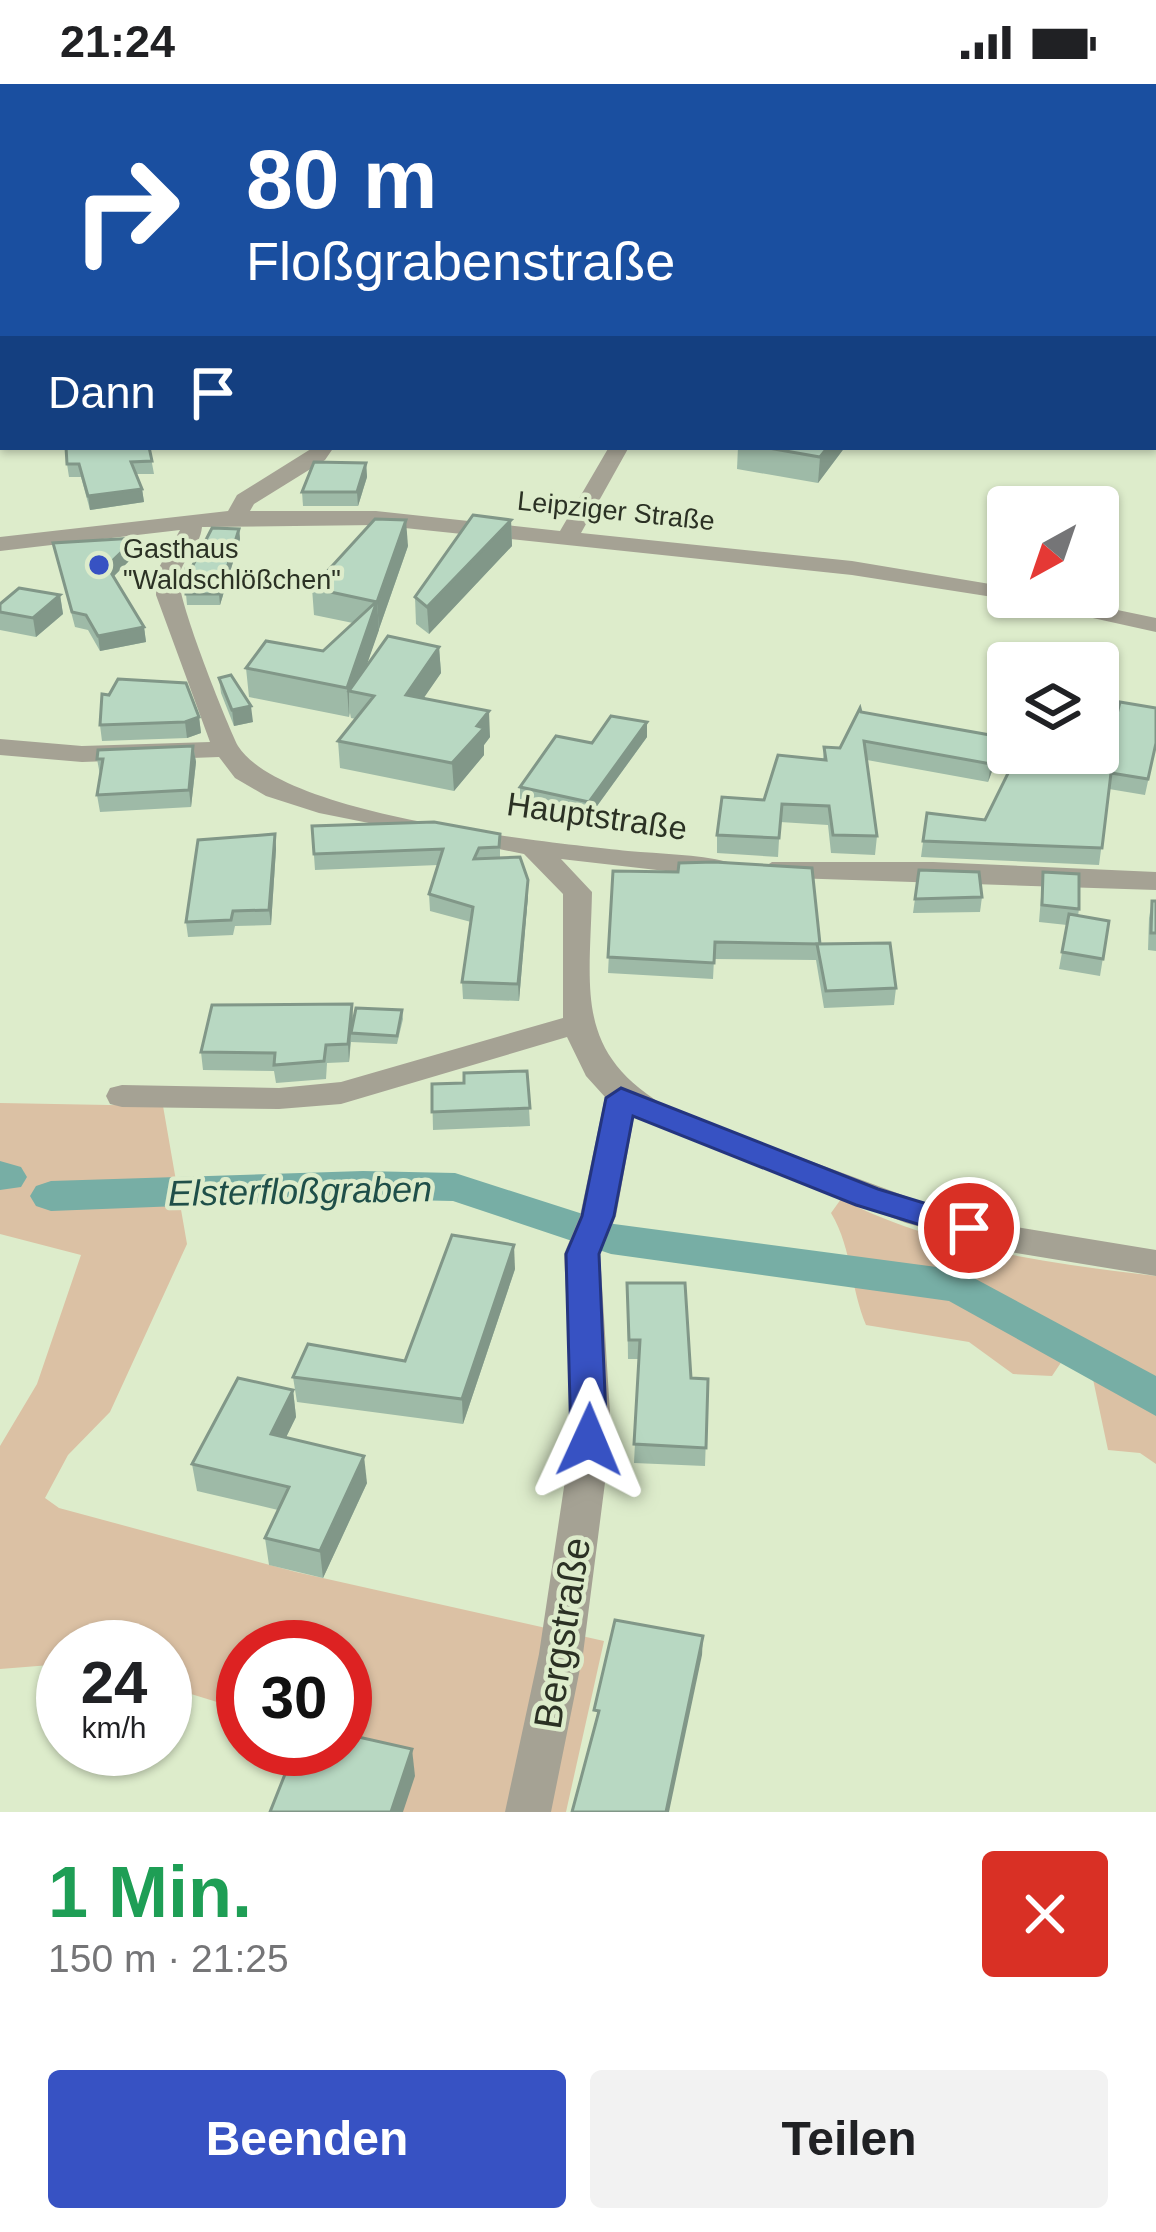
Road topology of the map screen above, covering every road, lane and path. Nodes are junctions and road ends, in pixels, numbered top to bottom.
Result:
1 (321, 450) edge
2 (618, 450) edge
3 (236, 517) junction
4 (190, 521) junction
5 (568, 536) junction
6 (0, 544) edge
7 (987, 590) edge
8 (1119, 617) edge
9 (1156, 625) edge
10 (0, 746) edge
11 (225, 748) junction
12 (531, 845) junction
13 (632, 861) junction
14 (1156, 881) edge
15 (578, 892) junction
16 (576, 1026) junction
17 (122, 1096) dead end
18 (621, 1098) junction
19 (1156, 1263) edge
20 (528, 1812) edge

1 - 3 street
2 - 5 street
3 - 4 street, Leipziger Straße
3 - 5 street, Leipziger Straße
4 - 6 street, Leipziger Straße
4 - 11 street, Hauptstraße
5 - 7 street, Leipziger Straße
8 - 9 street
10 - 11 street
11 - 12 street, Hauptstraße
12 - 13 street, Hauptstraße
12 - 15 street
13 - 14 street, Hauptstraße
13 - 15 street
15 - 16 street
16 - 17 street
16 - 18 street
18 - 19 street
18 - 20 street, Bergstraße

